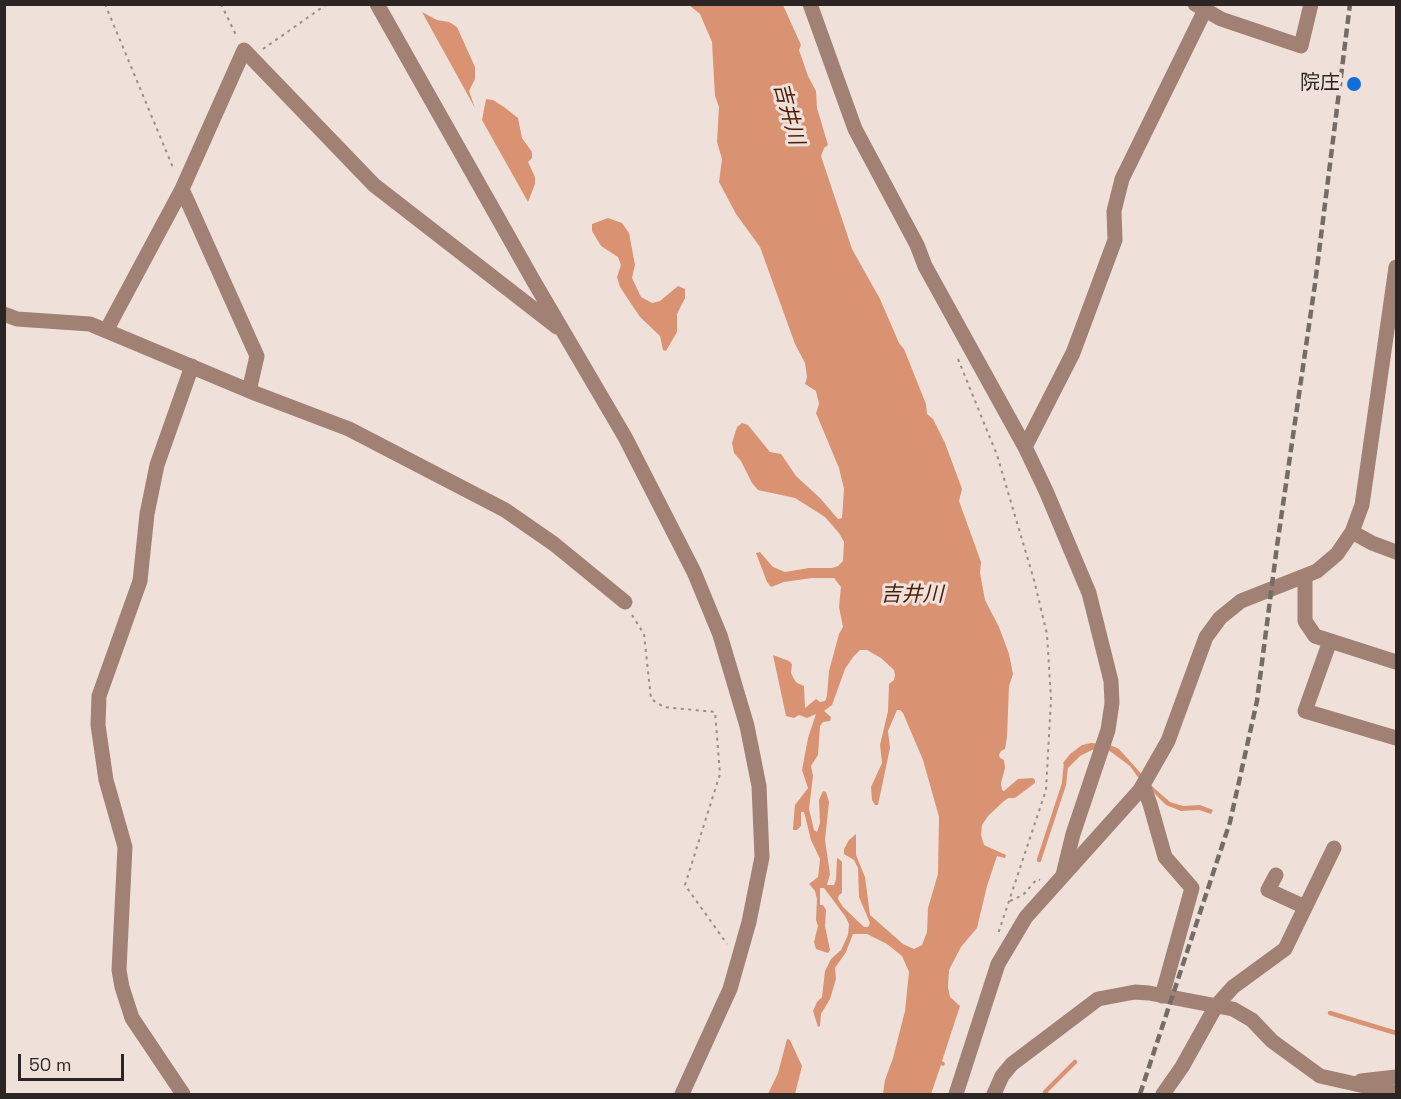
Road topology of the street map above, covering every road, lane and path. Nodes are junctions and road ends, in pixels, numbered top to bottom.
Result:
1 (105, 4) edge
2 (221, 4) edge
3 (327, 4) edge
4 (370, 4) edge
5 (377, 4) edge
6 (810, 4) edge
7 (1311, 4) edge
8 (1200, 7) edge
9 (387, 22) junction
10 (247, 54) junction
11 (182, 189) junction
12 (1396, 267) edge
13 (4, 314) edge
14 (106, 331) junction
15 (564, 333) junction
16 (954, 350) dead end
17 (192, 366) junction
18 (249, 391) junction
19 (1025, 447) junction
20 (1352, 532) junction
21 (1396, 552) edge
22 (1305, 576) junction
23 (625, 602) joint
24 (1330, 641) junction
25 (1396, 662) edge
26 (1396, 738) edge
27 (1143, 785) junction
28 (1334, 848) dead end
29 (1276, 875) dead end
30 (1062, 877) junction
31 (1305, 908) junction
32 (998, 935) dead end
33 (738, 961) junction
34 (1162, 996) junction
35 (1216, 1006) junction
36 (1396, 1077) edge
37 (1351, 1083) junction
38 (1396, 1093) edge
39 (183, 1095) edge
40 (682, 1095) edge
41 (956, 1095) edge
42 (994, 1095) edge
43 (1163, 1095) edge

1 - 11 path
2 - 10 path
3 - 10 path
4 - 9 street
5 - 9 street
6 - 19 street
7 - 8 street
8 - 19 street
9 - 15 street
10 - 11 street
10 - 15 street
11 - 14 street
11 - 18 street
12 - 20 street
13 - 14 street
14 - 17 street
15 - 33 street
16 - 32 path
17 - 18 street
17 - 39 street
18 - 23 street
19 - 30 street
20 - 21 street
20 - 22 street
22 - 24 street
22 - 27 street
23 - 33 path
24 - 25 street
24 - 26 street
27 - 30 street
27 - 34 street
28 - 31 street
29 - 31 street
30 - 41 street
31 - 35 street
33 - 40 street
34 - 35 street
34 - 42 street
35 - 37 street
35 - 43 street
36 - 37 street
37 - 38 street

